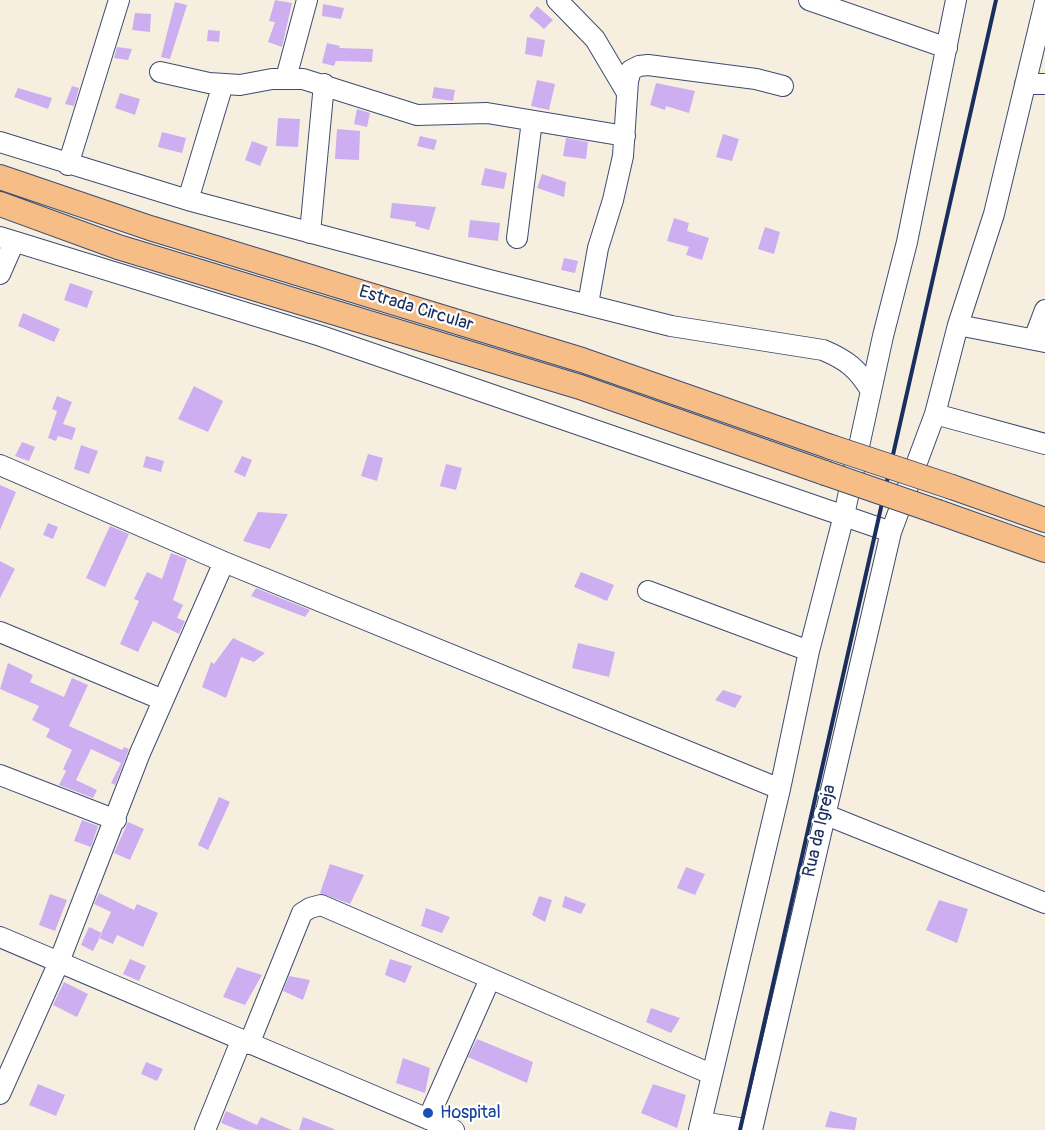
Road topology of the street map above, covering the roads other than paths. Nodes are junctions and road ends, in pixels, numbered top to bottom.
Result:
1 (119, 0) edge
2 (307, 0) edge
3 (557, 0) edge
4 (809, 0) edge
5 (956, 0) edge
6 (1045, 2) edge
7 (947, 48) junction
8 (160, 72) dead end
9 (286, 78) junction
10 (223, 84) junction
11 (324, 84) junction
12 (1025, 84) junction
13 (1045, 84) edge
14 (783, 86) dead end
15 (627, 93) junction
16 (532, 121) junction
17 (625, 136) junction
18 (0, 142) edge
19 (68, 165) junction
20 (0, 177) edge
21 (188, 200) junction
22 (0, 204) edge
23 (310, 233) junction
24 (517, 238) dead end
25 (7, 239) edge
26 (0, 274) edge
27 (588, 304) junction
28 (1045, 310) edge
29 (958, 325) junction
30 (1040, 340) edge
31 (871, 391) junction
32 (935, 414) junction
33 (1045, 444) edge
34 (0, 465) edge
35 (844, 515) junction
36 (1045, 520) edge
37 (891, 532) junction
38 (1045, 550) edge
39 (224, 562) junction
40 (648, 591) dead end
41 (0, 632) edge
42 (809, 651) junction
43 (163, 700) junction
44 (0, 775) edge
45 (780, 789) junction
46 (824, 814) junction
47 (116, 820) junction
48 (1045, 903) edge
49 (0, 938) edge
50 (59, 962) junction
51 (490, 979) junction
52 (245, 1042) junction
53 (711, 1074) junction
54 (0, 1094) edge
55 (420, 1122) edge
56 (700, 1126) edge
57 (205, 1130) edge
58 (453, 1130) edge
59 (752, 1130) edge

1 - 19 street
2 - 9 street
3 - 15 street
4 - 7 street
5 - 7 street
6 - 12 street, Rua da Igreja
7 - 31 street
8 - 10 street
9 - 10 street
9 - 11 street
10 - 21 street
11 - 16 street
11 - 23 street
12 - 13 street
12 - 29 street, Rua da Igreja
14 - 15 street
15 - 17 street
16 - 17 street
16 - 24 street
17 - 27 street
18 - 19 street
19 - 21 street
20 - 36 main road, Estrada Circular, bridge
21 - 23 street
22 - 38 main road, Estrada Circular, bridge
23 - 27 street
25 - 26 street
25 - 35 street
27 - 31 street
28 - 30 street
29 - 30 street
29 - 32 street, Rua da Igreja
31 - 35 street
32 - 33 street
32 - 37 street, Rua da Igreja
34 - 39 street
35 - 37 street
35 - 42 street
37 - 46 street, Rua da Igreja
39 - 43 street
39 - 45 street
40 - 42 street
41 - 43 street
42 - 45 street
43 - 47 street
44 - 47 street
45 - 53 street
46 - 48 street
46 - 59 street, Rua da Igreja
47 - 50 street
49 - 50 street
50 - 52 street
50 - 54 street
51 - 52 street
51 - 53 street
51 - 55 street
52 - 55 street
52 - 57 street
53 - 56 street
55 - 58 street
56 - 59 street

